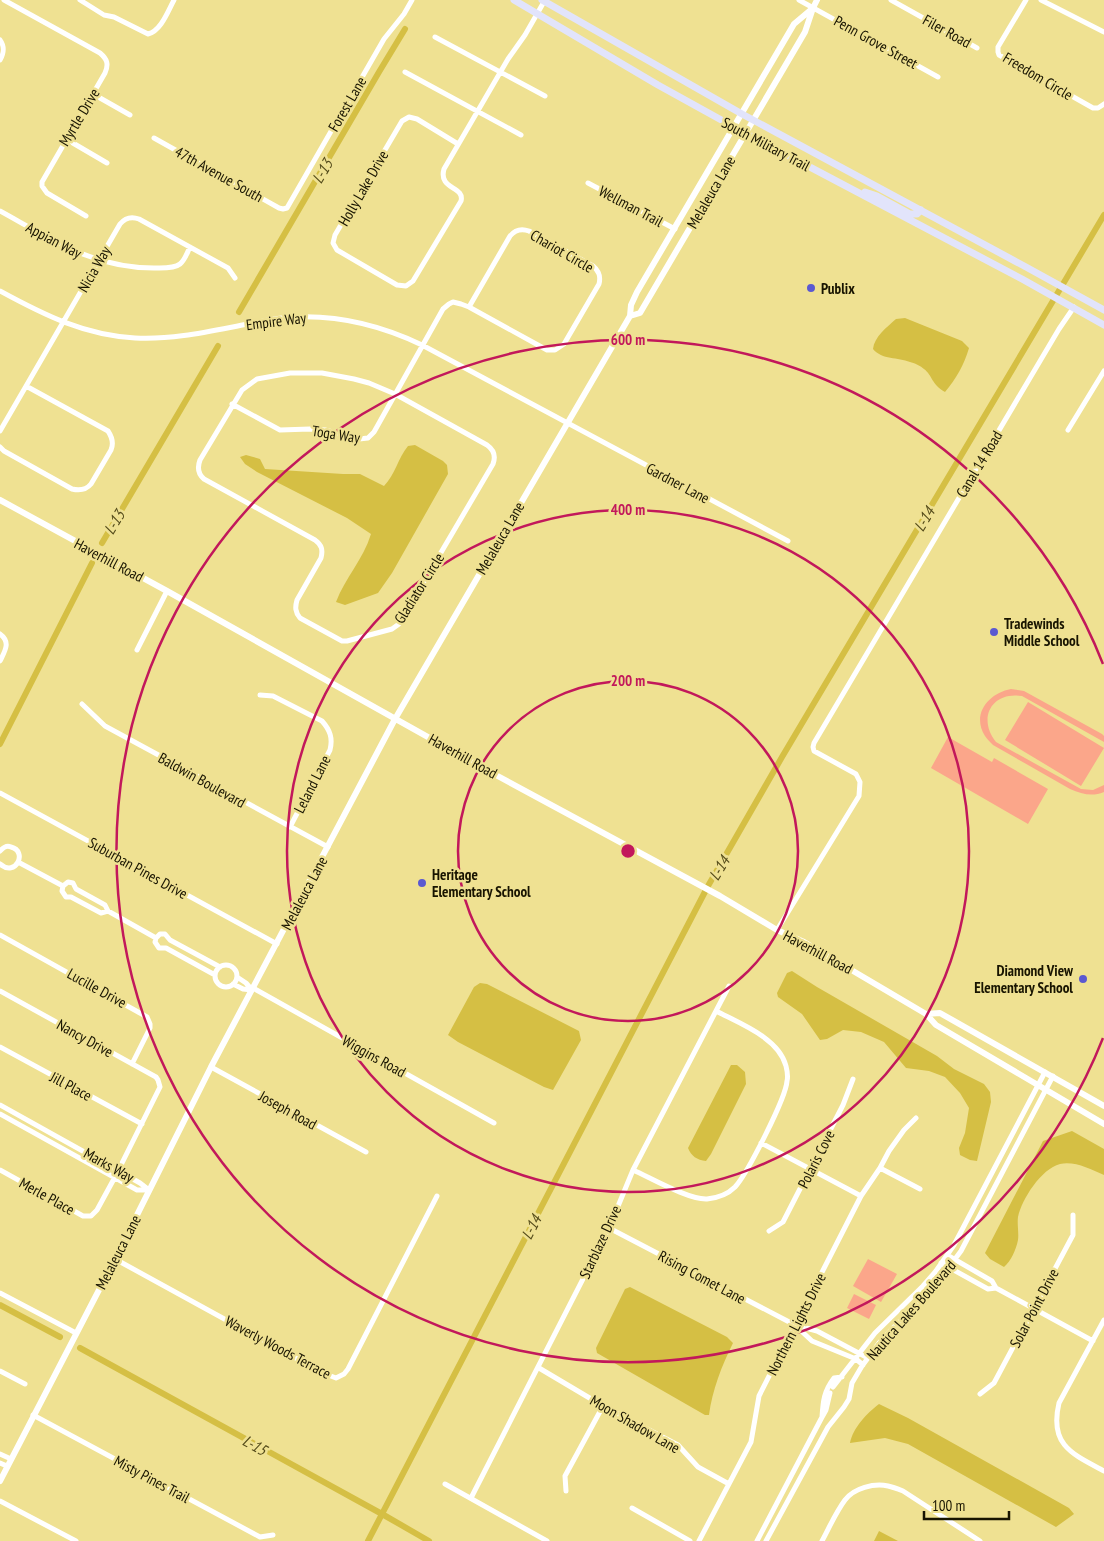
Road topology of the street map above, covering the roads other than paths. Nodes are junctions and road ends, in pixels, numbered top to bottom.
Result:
1 (4, 0) edge
2 (80, 0) edge
3 (174, 0) edge
4 (412, 0) edge
5 (514, 0) edge
6 (544, 0) edge
7 (799, 0) edge
8 (817, 0) edge
9 (891, 0) edge
10 (1026, 0) edge
11 (1041, 0) edge
12 (813, 8) junction
13 (538, 13) junction
14 (1104, 32) edge
15 (435, 37) dead end
16 (0, 40) edge
17 (977, 48) dead end
18 (0, 60) edge
19 (405, 72) dead end
20 (501, 72) junction
21 (938, 76) dead end
22 (92, 94) junction
23 (545, 96) dead end
24 (1104, 104) edge
25 (477, 111) junction
26 (742, 114) junction
27 (130, 115) dead end
28 (753, 120) junction
29 (734, 127) junction
30 (746, 133) junction
31 (521, 135) dead end
32 (154, 138) dead end
33 (66, 139) junction
34 (458, 144) junction
35 (107, 163) dead end
36 (588, 183) dead end
37 (848, 187) junction
38 (283, 209) joint
39 (921, 210) junction
40 (0, 211) edge
41 (86, 216) dead end
42 (944, 223) junction
43 (925, 228) junction
44 (674, 229) junction
45 (190, 247) junction
46 (99, 261) junction
47 (235, 278) dead end
48 (0, 291) edge
49 (1074, 307) junction
50 (468, 308) junction
51 (1104, 310) edge
52 (630, 316) junction
53 (63, 323) junction
54 (1104, 325) edge
55 (422, 345) junction
56 (1104, 371) edge
57 (26, 386) junction
58 (395, 394) junction
59 (232, 404) junction
60 (568, 424) junction
61 (1068, 430) dead end
62 (0, 431) edge
63 (0, 447) edge
64 (0, 500) edge
65 (788, 541) dead end
66 (167, 591) junction
67 (0, 634) edge
68 (137, 650) dead end
69 (0, 661) edge
70 (260, 695) dead end
71 (82, 704) dead end
72 (396, 719) junction
73 (0, 793) edge
74 (290, 827) junction
75 (328, 847) junction
76 (0, 851) edge
77 (18, 862) junction
78 (0, 864) edge
79 (62, 886) junction
80 (108, 911) junction
81 (777, 930) junction
82 (0, 935) edge
83 (156, 938) junction
84 (277, 944) junction
85 (220, 967) junction
86 (215, 975) junction
87 (237, 977) junction
88 (233, 984) junction
89 (729, 986) dead end
90 (253, 989) junction
91 (0, 992) edge
92 (716, 1011) junction
93 (926, 1014) junction
94 (0, 1047) edge
95 (132, 1064) junction
96 (211, 1067) junction
97 (1045, 1072) junction
98 (1053, 1076) junction
99 (853, 1079) dead end
100 (1038, 1086) junction
101 (1046, 1090) junction
102 (0, 1105) edge
103 (1104, 1106) edge
104 (0, 1114) edge
105 (916, 1118) dead end
106 (494, 1123) dead end
107 (142, 1124) junction
108 (1104, 1124) edge
109 (47, 1131) junction
110 (43, 1138) junction
111 (761, 1144) junction
112 (366, 1152) dead end
113 (880, 1168) junction
114 (0, 1170) edge
115 (119, 1170) junction
116 (633, 1170) junction
117 (810, 1170) junction
118 (115, 1177) junction
119 (920, 1189) dead end
120 (149, 1190) junction
121 (437, 1196) dead end
122 (862, 1196) junction
123 (1073, 1215) dead end
124 (609, 1228) junction
125 (768, 1231) dead end
126 (947, 1255) junction
127 (114, 1259) junction
128 (955, 1260) junction
129 (941, 1264) junction
130 (949, 1268) junction
131 (996, 1288) junction
132 (0, 1293) edge
133 (1033, 1309) junction
134 (1104, 1320) edge
135 (795, 1325) junction
136 (76, 1333) junction
137 (1093, 1341) junction
138 (860, 1353) junction
139 (868, 1358) junction
140 (856, 1360) junction
141 (863, 1365) junction
142 (538, 1368) junction
143 (0, 1371) edge
144 (842, 1377) junction
145 (25, 1384) dead end
146 (833, 1387) dead end
147 (830, 1393) dead end
148 (980, 1394) dead end
149 (603, 1406) junction
150 (33, 1415) junction
151 (821, 1420) junction
152 (0, 1454) edge
153 (11, 1460) junction
154 (0, 1463) edge
155 (7, 1466) junction
156 (1104, 1471) edge
157 (0, 1481) edge
158 (445, 1484) dead end
159 (729, 1484) junction
160 (566, 1491) dead end
161 (471, 1498) junction
162 (0, 1501) edge
163 (632, 1508) dead end
164 (273, 1536) dead end
165 (758, 1538) edge
166 (768, 1540) edge
167 (76, 1541) edge
168 (547, 1541) edge
169 (690, 1541) edge
170 (699, 1541) edge
171 (822, 1541) edge
172 (980, 1541) edge

1 - 22 street, Myrtle Drive
2 - 3 street
4 - 38 street, Forest Lane
5 - 13 main road, South Military Trail
6 - 13 street, Holly Lake Drive
6 - 26 main road, South Military Trail
7 - 12 street, Penn Grove Street
8 - 12 street, Melaleuca Lane
9 - 17 street, Filer Road
10 - 24 street, Freedom Circle
11 - 14 street
12 - 21 street, Penn Grove Street
12 - 26 street, Melaleuca Lane
12 - 28 street, Melaleuca Lane
13 - 20 street, Holly Lake Drive
13 - 29 main road, South Military Trail
15 - 20 street
16 - 18 street
19 - 25 street
20 - 23 street
20 - 25 street, Holly Lake Drive
22 - 27 street
22 - 33 street, Myrtle Drive
25 - 31 street
25 - 34 street, Holly Lake Drive
26 - 28 main road, South Military Trail
26 - 29 street, Melaleuca Lane
28 - 30 street, Melaleuca Lane
28 - 39 main road, South Military Trail
29 - 30 main road, South Military Trail
29 - 44 street, Melaleuca Lane
30 - 37 main road, South Military Trail
30 - 52 street, Melaleuca Lane
32 - 38 street, 47th Avenue South
33 - 35 street
33 - 41 street, Myrtle Drive
34 - 34 street, Holly Lake Drive
36 - 44 street, Wellman Trail
37 - 39 main road
37 - 43 main road, South Military Trail
39 - 42 main road, South Military Trail
40 - 46 street, Appian Way
42 - 43 main road
42 - 51 main road, South Military Trail
43 - 49 main road, South Military Trail
44 - 52 street, Melaleuca Lane
45 - 46 street, Appian Way
45 - 46 street, Nicia Way
45 - 47 street, Nicia Way
46 - 53 street, Nicia Way
48 - 53 street, Empire Way
49 - 54 main road, South Military Trail
49 - 81 street, Canal 14 Road
50 - 50 street, Chariot Circle
50 - 55 street, Chariot Circle
52 - 60 street, Melaleuca Lane
53 - 55 street, Empire Way
53 - 57 street, Nicia Way
55 - 58 street, Toga Way
55 - 60 street, Empire Way
56 - 61 street
57 - 62 street, Nicia Way
57 - 63 street
58 - 59 street, Gladiator Circle
58 - 59 street, Toga Way
58 - 59 street, Gladiator Circle
60 - 65 street, Gardner Lane
60 - 72 street, Melaleuca Lane
64 - 66 street, Haverhill Road
66 - 68 street
66 - 72 street, Haverhill Road
67 - 69 street
70 - 74 street, Leland Lane
71 - 74 street, Baldwin Boulevard
72 - 75 street, Melaleuca Lane
72 - 81 street, Haverhill Road
73 - 84 street, Suburban Pines Drive
74 - 75 street, Baldwin Boulevard
75 - 84 street, Melaleuca Lane
76 - 77 street
77 - 78 street
77 - 79 street
79 - 80 street
79 - 80 street
80 - 83 street
81 - 93 street, Haverhill Road
82 - 95 street, Lucille Drive
83 - 85 street
83 - 86 street
84 - 90 street, Melaleuca Lane
85 - 86 street
85 - 87 street
86 - 88 street
87 - 88 street
87 - 90 street
88 - 90 street
89 - 92 street, Starblaze Drive
90 - 96 street, Melaleuca Lane
90 - 106 street, Wiggins Road
91 - 95 street, Nancy Drive
92 - 111 street
92 - 116 street, Starblaze Drive
93 - 97 street, Haverhill Road
93 - 100 street, Haverhill Road
94 - 107 street, Jill Place
95 - 107 street, Nancy Drive
96 - 112 street, Joseph Road
96 - 120 street, Melaleuca Lane
97 - 98 street, Haverhill Road
97 - 100 street, Nautica Lakes Boulevard
98 - 101 street, Nautica Lakes Boulevard
98 - 103 street, Haverhill Road
99 - 117 street, Polaris Cove
100 - 101 street, Haverhill Road
100 - 126 street, Nautica Lakes Boulevard
101 - 108 street, Haverhill Road
101 - 128 street, Nautica Lakes Boulevard
102 - 109 street, Marks Way
104 - 110 street, Marks Way
105 - 113 street, Northern Lights Drive
107 - 115 street
109 - 110 street
109 - 115 street, Marks Way
110 - 118 street, Marks Way
111 - 116 street
111 - 117 street
113 - 119 street
113 - 122 street, Northern Lights Drive
114 - 118 street, Merle Place
115 - 118 street
115 - 120 street, Marks Way
116 - 124 street, Starblaze Drive
117 - 122 street
117 - 125 street, Polaris Cove
118 - 120 street, Marks Way
120 - 127 street, Melaleuca Lane
121 - 127 street, Waverly Woods Terrace
122 - 135 street, Northern Lights Drive
123 - 133 street, Solar Point Drive
124 - 135 street, Rising Comet Lane
124 - 142 street, Starblaze Drive
126 - 128 street
126 - 129 street, Nautica Lakes Boulevard
127 - 136 street, Melaleuca Lane
128 - 130 street, Nautica Lakes Boulevard
128 - 131 street
129 - 130 street
129 - 138 street, Nautica Lakes Boulevard
130 - 131 street
130 - 139 street, Nautica Lakes Boulevard
131 - 133 street
132 - 136 street
133 - 137 street
133 - 148 street, Solar Point Drive
134 - 137 street
135 - 138 street, Rising Comet Lane
135 - 140 street, Rising Comet Lane
135 - 159 street, Northern Lights Drive
136 - 150 street, Melaleuca Lane
137 - 156 street
138 - 139 street, Rising Comet Lane
138 - 140 street, Nautica Lakes Boulevard
139 - 141 street, Nautica Lakes Boulevard
140 - 141 street, Rising Comet Lane
140 - 144 street, Nautica Lakes Boulevard
141 - 166 street, Nautica Lakes Boulevard
142 - 149 street, Moon Shadow Lane
142 - 161 street, Starblaze Drive
143 - 145 street
144 - 146 street, Nautica Lakes Boulevard
144 - 151 street, Nautica Lakes Boulevard
147 - 151 street, Nautica Lakes Boulevard
149 - 159 street, Moon Shadow Lane
149 - 160 street
150 - 153 street, Melaleuca Lane
150 - 164 street, Misty Pines Trail
151 - 165 street, Nautica Lakes Boulevard
152 - 153 street
153 - 155 street, Melaleuca Lane
154 - 155 street
155 - 157 street, Melaleuca Lane
158 - 161 street
159 - 170 street, Northern Lights Drive
161 - 168 street
162 - 167 street
163 - 169 street
165 - 166 street
171 - 172 street

